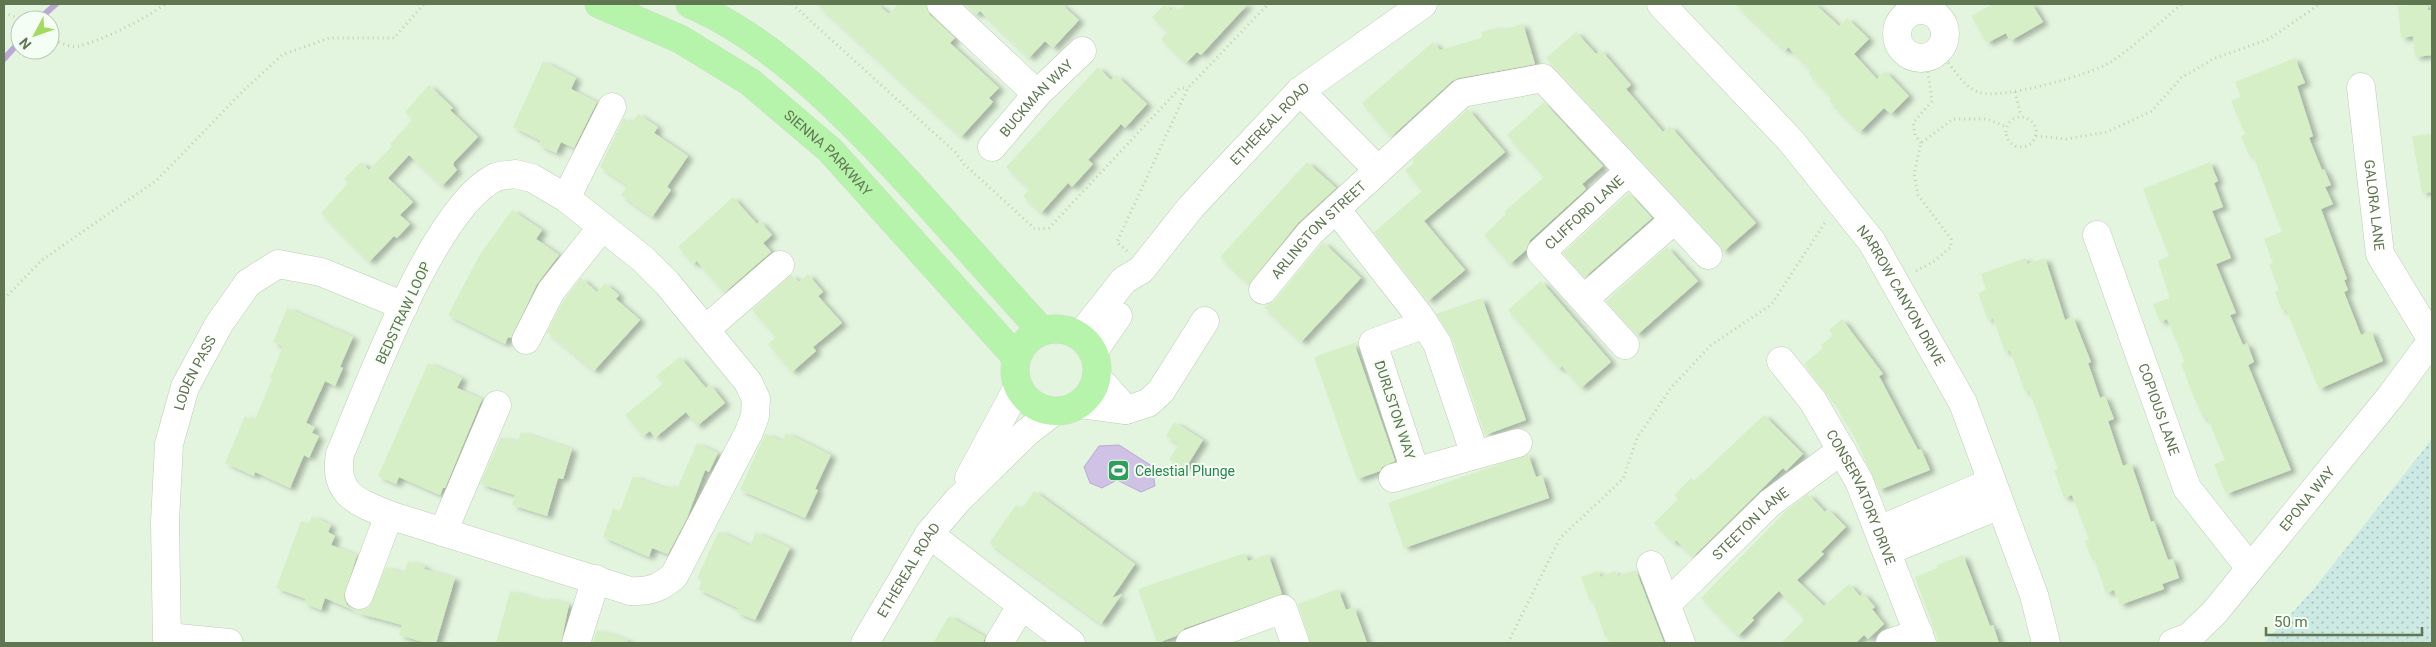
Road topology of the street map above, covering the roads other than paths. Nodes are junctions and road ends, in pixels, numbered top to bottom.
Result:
1 (599, 4) edge
2 (690, 4) edge
3 (941, 4) edge
4 (1423, 4) edge
5 (1661, 4) edge
6 (1915, 7) edge
7 (1082, 51) dead end
8 (1543, 78) joint
9 (2361, 87) dead end
10 (1300, 90) junction
11 (1037, 94) junction
12 (612, 108) dead end
13 (992, 147) dead end
14 (1378, 170) junction
15 (1630, 172) junction
16 (566, 198) junction
17 (1336, 209) junction
18 (1674, 220) junction
19 (602, 227) junction
20 (2097, 235) dead end
21 (1708, 256) dead end
22 (780, 265) dead end
23 (1263, 290) dead end
24 (1584, 299) junction
25 (404, 306) junction
26 (1205, 321) dead end
27 (1425, 324) junction
28 (706, 329) junction
29 (1042, 331) junction
30 (526, 340) dead end
31 (2432, 340) edge
32 (1087, 344) junction
33 (2432, 344) edge
34 (1625, 345) dead end
35 (1016, 357) junction
36 (1781, 361) dead end
37 (1018, 387) junction
38 (1087, 395) junction
39 (497, 405) dead end
40 (1053, 412) junction
41 (1518, 443) dead end
42 (1842, 450) junction
43 (1475, 454) junction
44 (1996, 493) junction
45 (957, 501) junction
46 (389, 515) junction
47 (443, 532) junction
48 (928, 534) junction
49 (1883, 541) junction
50 (1651, 565) dead end
51 (2250, 568) junction
52 (596, 579) junction
53 (359, 595) dead end
54 (1667, 604) junction
55 (1021, 606) junction
56 (1920, 638) edge
57 (168, 640) edge
58 (229, 643) edge
59 (576, 643) edge
60 (865, 643) edge
61 (998, 643) edge
62 (1072, 643) edge
63 (1190, 643) edge
64 (1295, 643) edge
65 (1681, 643) edge
66 (1890, 643) edge
67 (2046, 643) edge
68 (2173, 643) edge

1 - 35 main road, SIENNA PARKWAY
2 - 29 main road
3 - 11 street
4 - 10 street, ETHEREAL ROAD
5 - 44 street, NARROW CANYON DRIVE
6 - 6 street
7 - 11 street, BUCKMAN WAY
8 - 14 street, ARLINGTON STREET
8 - 15 street, CLIFFORD LANE
9 - 31 street, GALORA LANE
10 - 14 street, ARLINGTON STREET
10 - 32 street, ETHEREAL ROAD
11 - 13 street, BUCKMAN WAY
12 - 16 street
14 - 17 street, ARLINGTON STREET
15 - 18 street, CLIFFORD LANE
15 - 24 street, CLIFFORD LANE
16 - 19 street, BEDSTRAW LOOP
16 - 25 street, BEDSTRAW LOOP
17 - 23 street, ARLINGTON STREET
17 - 27 street
18 - 21 street, CLIFFORD LANE
18 - 24 street
19 - 28 street, BEDSTRAW LOOP
19 - 30 street
20 - 51 street, COPIOUS LANE
22 - 28 street
24 - 34 street, CLIFFORD LANE
25 - 46 street, BEDSTRAW LOOP
25 - 57 street, LODEN PASS
26 - 38 street
27 - 43 street
27 - 43 street, DURLSTON WAY
28 - 52 street, BEDSTRAW LOOP
29 - 32 main road
29 - 35 main road
32 - 38 main road
33 - 51 street, EPONA WAY
35 - 37 main road
36 - 42 street, CONSERVATORY DRIVE
37 - 40 main road
37 - 45 street, ETHEREAL ROAD
38 - 40 main road, ETHEREAL ROAD
39 - 47 street
40 - 45 street, ETHEREAL ROAD
41 - 43 street
42 - 49 street, CONSERVATORY DRIVE
42 - 54 street, STEETON LANE
44 - 49 street
44 - 67 street, NARROW CANYON DRIVE
45 - 48 street, ETHEREAL ROAD
46 - 47 street, BEDSTRAW LOOP
46 - 53 street
47 - 52 street, BEDSTRAW LOOP
48 - 55 street
48 - 60 street, ETHEREAL ROAD
49 - 56 street, CONSERVATORY DRIVE
50 - 54 street
51 - 68 street, EPONA WAY
52 - 59 street
54 - 65 street
55 - 61 street
55 - 62 street
56 - 66 street
57 - 58 street
63 - 64 street

